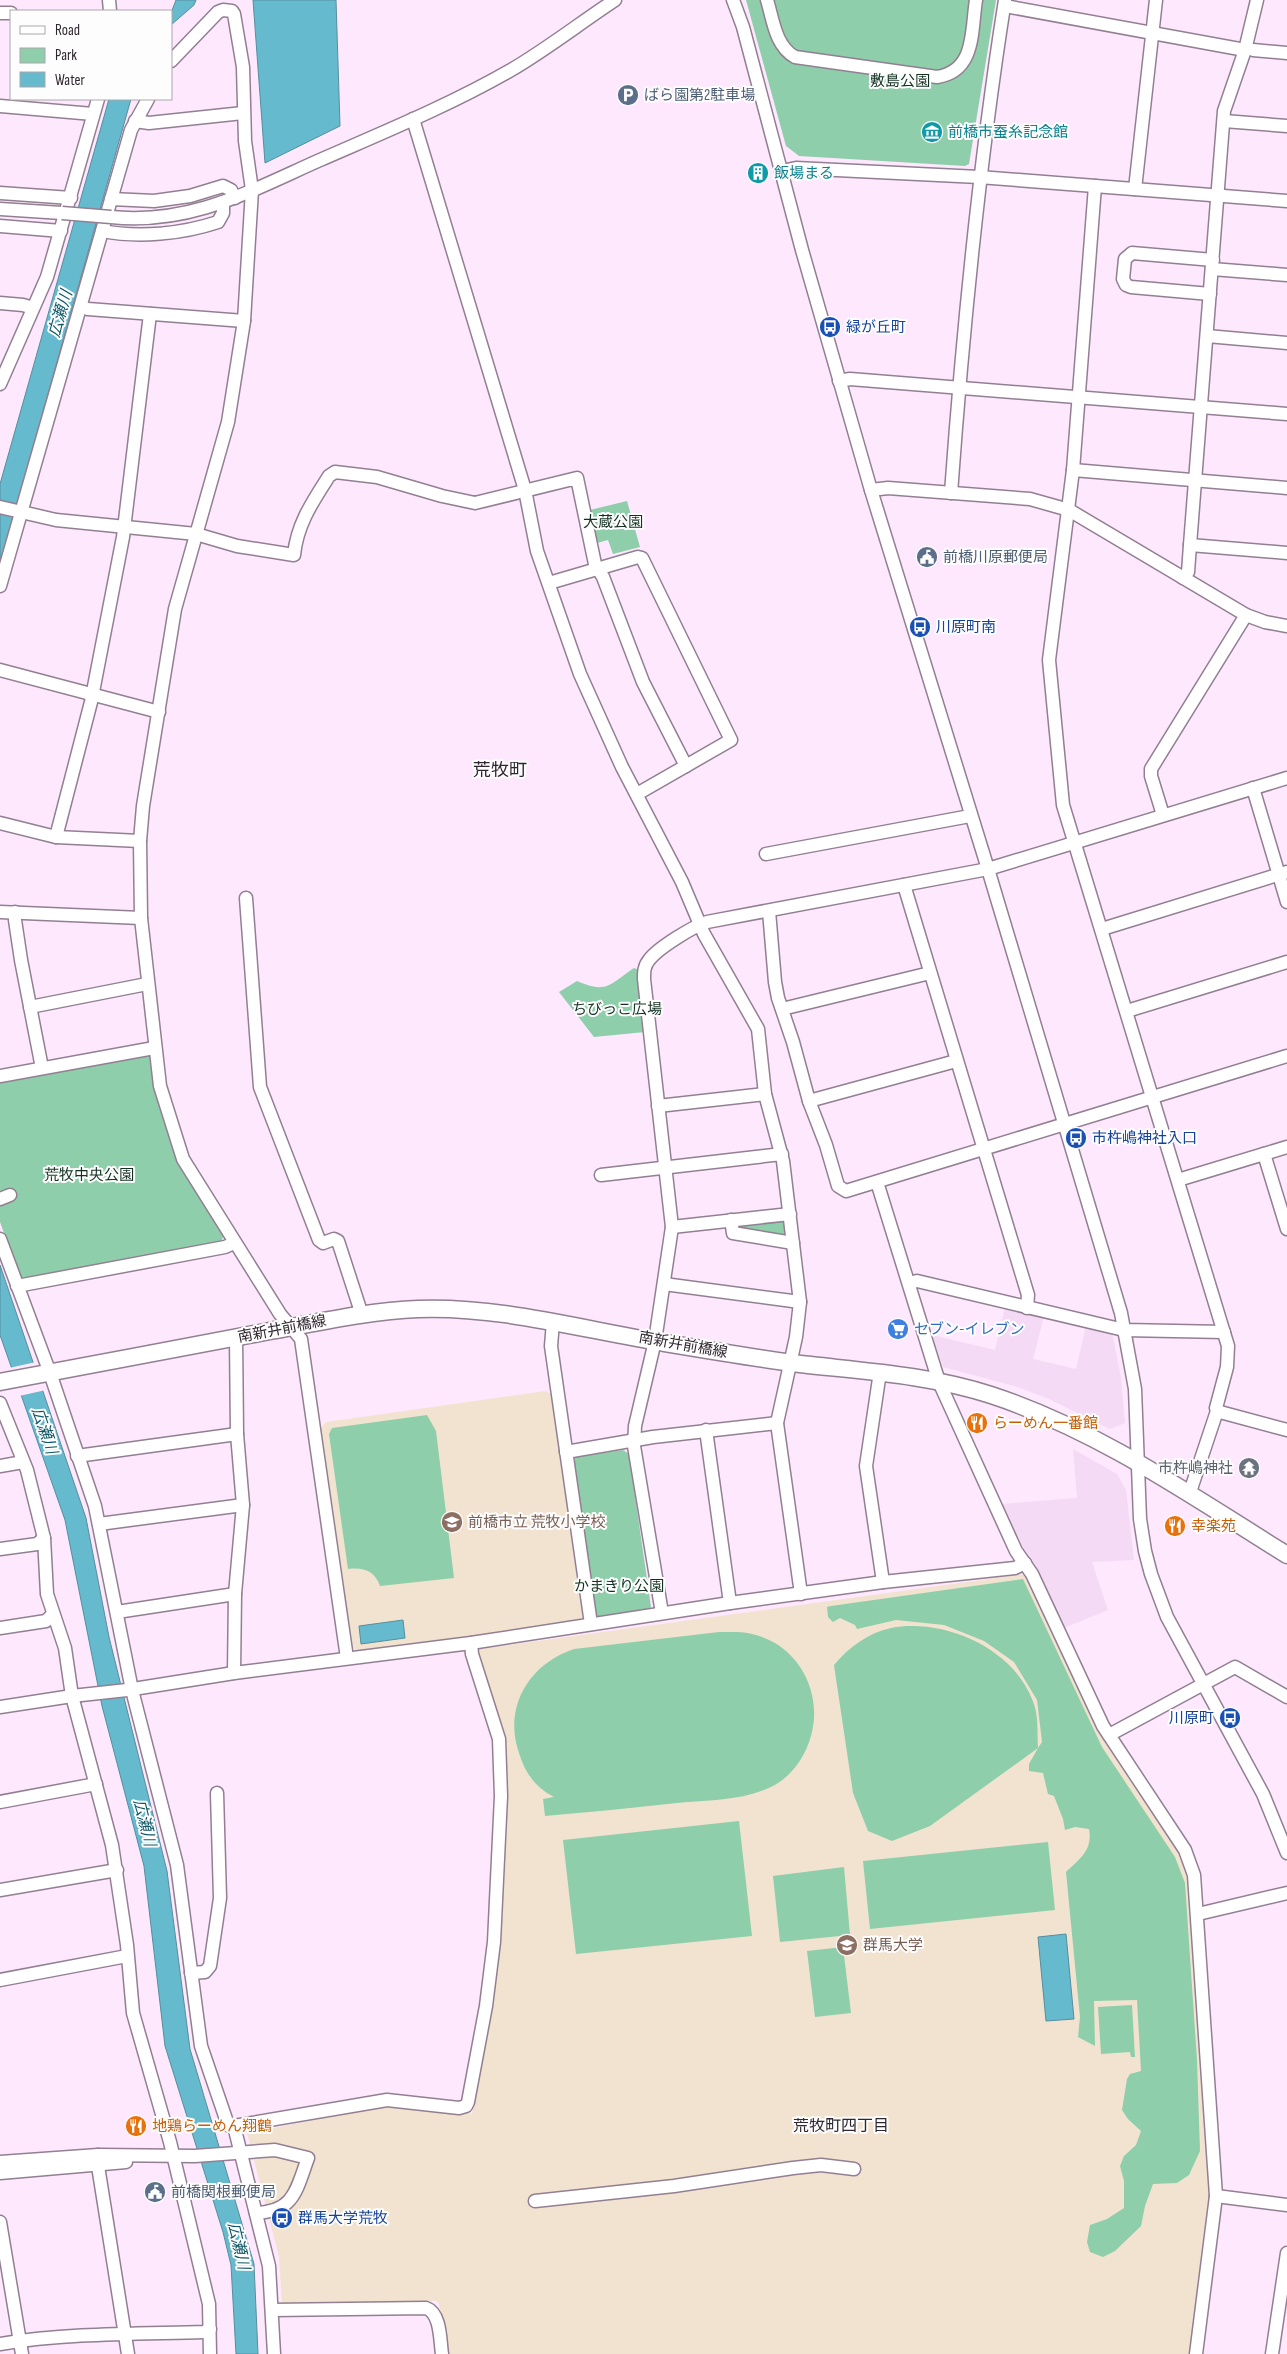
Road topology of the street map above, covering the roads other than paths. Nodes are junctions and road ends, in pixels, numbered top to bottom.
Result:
1 (614, 0) edge
2 (733, 0) edge
3 (767, 0) edge
4 (976, 0) edge
5 (1156, 0) edge
6 (1256, 0) edge
7 (1264, 0) edge
8 (1005, 3) edge
9 (1152, 33) junction
10 (1250, 50) junction
11 (1287, 53) edge
12 (172, 60) edge
13 (98, 100) edge
14 (147, 100) edge
15 (0, 106) edge
16 (243, 113) junction
17 (93, 114) junction
18 (135, 120) junction
19 (412, 120) junction
20 (1224, 121) junction
21 (1287, 126) edge
22 (782, 171) junction
23 (979, 177) junction
24 (1096, 186) junction
25 (1135, 189) junction
26 (252, 190) junction
27 (0, 193) edge
28 (1218, 196) junction
29 (71, 198) junction
30 (236, 198) junction
31 (112, 199) junction
32 (1287, 201) edge
33 (222, 204) junction
34 (0, 209) edge
35 (0, 226) edge
36 (61, 231) junction
37 (102, 231) junction
38 (1213, 264) junction
39 (1287, 275) edge
40 (1210, 294) junction
41 (0, 303) edge
42 (81, 307) junction
43 (33, 308) junction
44 (150, 314) junction
45 (244, 321) junction
46 (1207, 336) junction
47 (1287, 343) edge
48 (839, 381) junction
49 (0, 384) edge
50 (958, 387) junction
51 (1079, 397) junction
52 (1201, 407) junction
53 (1287, 414) edge
54 (1073, 470) junction
55 (1195, 480) junction
56 (1287, 488) edge
57 (525, 490) junction
58 (871, 490) junction
59 (950, 493) junction
60 (0, 507) edge
61 (1069, 510) junction
62 (19, 512) junction
63 (123, 527) junction
64 (196, 534) junction
65 (1190, 544) junction
66 (1287, 553) edge
67 (598, 569) junction
68 (1183, 578) junction
69 (549, 583) junction
70 (0, 586) edge
71 (1246, 615) junction
72 (1287, 626) edge
73 (0, 670) edge
74 (92, 694) junction
75 (159, 712) junction
76 (686, 766) junction
77 (1287, 778) edge
78 (1253, 788) junction
79 (637, 794) junction
80 (1163, 815) junction
81 (970, 816) junction
82 (0, 823) edge
83 (56, 837) junction
84 (140, 841) junction
85 (1075, 842) junction
86 (766, 854) dead end
87 (988, 869) junction
88 (1283, 874) edge
89 (904, 885) junction
90 (246, 898) dead end
91 (1287, 902) edge
92 (0, 912) edge
93 (15, 912) junction
94 (769, 912) junction
95 (141, 918) junction
96 (700, 924) junction
97 (1102, 929) junction
98 (1287, 962) edge
99 (930, 974) junction
100 (147, 984) junction
101 (30, 1007) junction
102 (782, 1009) junction
103 (1128, 1011) junction
104 (154, 1048) junction
105 (1287, 1056) edge
106 (956, 1061) junction
107 (42, 1068) junction
108 (0, 1076) edge
109 (765, 1094) junction
110 (1153, 1098) junction
111 (809, 1101) junction
112 (658, 1106) junction
113 (1064, 1125) junction
114 (1287, 1147) edge
115 (983, 1150) junction
116 (782, 1154) junction
117 (1264, 1154) junction
118 (665, 1169) junction
119 (601, 1175) dead end
120 (1178, 1180) junction
121 (877, 1182) junction
122 (790, 1214) junction
123 (731, 1220) junction
124 (672, 1226) junction
125 (1287, 1229) edge
126 (0, 1239) edge
127 (234, 1243) junction
128 (793, 1243) junction
129 (909, 1283) junction
130 (664, 1284) junction
131 (17, 1286) junction
132 (800, 1302) junction
133 (1027, 1308) junction
134 (362, 1314) junction
135 (553, 1322) junction
136 (292, 1327) junction
137 (1124, 1330) junction
138 (1224, 1332) junction
139 (236, 1337) junction
140 (655, 1341) junction
141 (791, 1363) junction
142 (880, 1372) junction
143 (46, 1374) junction
144 (7, 1381) edge
145 (939, 1382) junction
146 (0, 1403) edge
147 (1217, 1411) junction
148 (777, 1423) junction
149 (706, 1430) junction
150 (1287, 1430) edge
151 (237, 1434) junction
152 (634, 1439) junction
153 (566, 1452) junction
154 (77, 1456) junction
155 (24, 1462) junction
156 (1138, 1463) junction
157 (0, 1466) edge
158 (1189, 1494) junction
159 (243, 1505) junction
160 (99, 1524) junction
161 (44, 1538) junction
162 (0, 1550) edge
163 (1287, 1555) edge
164 (1025, 1563) junction
165 (883, 1582) junction
166 (235, 1594) junction
167 (801, 1594) junction
168 (730, 1603) junction
169 (117, 1612) junction
170 (662, 1613) junction
171 (53, 1614) junction
172 (591, 1624) junction
173 (0, 1628) edge
174 (471, 1643) junction
175 (347, 1658) junction
176 (234, 1673) junction
177 (1201, 1684) junction
178 (130, 1690) junction
179 (72, 1696) junction
180 (1287, 1697) edge
181 (0, 1707) edge
182 (1109, 1735) junction
183 (96, 1784) junction
184 (217, 1793) dead end
185 (0, 1802) edge
186 (1287, 1853) edge
187 (117, 1870) junction
188 (0, 1890) edge
189 (1287, 1893) edge
190 (1198, 1914) junction
191 (127, 1956) junction
192 (191, 1973) junction
193 (0, 1980) edge
194 (234, 2126) junction
195 (240, 2153) junction
196 (173, 2156) junction
197 (98, 2160) junction
198 (0, 2162) edge
199 (854, 2169) dead end
200 (0, 2173) edge
201 (1216, 2196) junction
202 (535, 2202) dead end
203 (1287, 2205) edge
204 (256, 2213) junction
205 (0, 2222) edge
206 (2, 2246) edge
207 (1287, 2253) edge
208 (272, 2310) junction
209 (210, 2329) junction
210 (125, 2334) junction
211 (20, 2341) junction
212 (0, 2344) edge
213 (22, 2354) edge
214 (128, 2354) edge
215 (210, 2354) edge
216 (274, 2354) edge
217 (442, 2354) edge
218 (1196, 2354) edge
219 (1272, 2354) edge

1 - 19 street
2 - 22 street
3 - 4 street
5 - 9 street
6 - 10 street
7 - 10 street
8 - 9 street
8 - 23 street
9 - 10 street
9 - 25 street
10 - 11 street
10 - 20 street
12 - 16 street
13 - 17 street
14 - 18 street
15 - 17 street
16 - 18 street
16 - 26 street
17 - 29 street
18 - 31 street
19 - 26 street
19 - 57 street
20 - 21 street
20 - 28 street
22 - 23 street
22 - 48 street
23 - 24 street
23 - 50 street
24 - 25 street
24 - 51 street
25 - 28 street
26 - 30 street
26 - 45 street
27 - 29 street
28 - 32 street
28 - 38 street
29 - 36 street
30 - 31 street
30 - 33 street
31 - 37 street
33 - 34 street, bridge
33 - 37 street
35 - 36 street
36 - 43 street
37 - 42 street
38 - 39 street
38 - 40 street
38 - 40 street
40 - 46 street
41 - 43 street
42 - 44 street
42 - 62 street
43 - 49 street
44 - 45 street
44 - 63 street
45 - 64 street
46 - 47 street
46 - 52 street
48 - 50 street
48 - 58 street
50 - 51 street
50 - 59 street
51 - 52 street
51 - 54 street
52 - 53 street
52 - 55 street
54 - 55 street
54 - 61 street
55 - 56 street
55 - 65 street
57 - 64 street
57 - 67 street
57 - 69 street
58 - 59 street
58 - 81 street
59 - 61 street
60 - 62 street
61 - 68 street
61 - 85 street
62 - 63 street
62 - 70 street
63 - 64 street
63 - 74 street
64 - 75 street
65 - 66 street
65 - 68 street
67 - 69 street
67 - 76 street
67 - 76 street
68 - 71 street
69 - 79 street
71 - 72 street
71 - 80 street
73 - 74 street
74 - 75 street
74 - 83 street
75 - 84 street
76 - 79 street
77 - 78 street
78 - 80 street
78 - 88 street
79 - 96 street
80 - 85 street
81 - 86 street
81 - 87 street
82 - 83 street
83 - 84 street
84 - 95 street
85 - 87 street
85 - 97 street
87 - 89 street
87 - 113 street
88 - 91 street
88 - 97 street
89 - 94 street
89 - 99 street
90 - 134 street
92 - 93 street
93 - 95 street
93 - 101 street
94 - 96 street
94 - 102 street
95 - 100 street
96 - 109 street
96 - 112 street
97 - 103 street
98 - 103 street
99 - 102 street
99 - 106 street
100 - 101 street
100 - 104 street
101 - 107 street
102 - 111 street
103 - 110 street
104 - 107 street
104 - 127 street
105 - 110 street
106 - 111 street
106 - 115 street
107 - 108 street
109 - 112 street
109 - 116 street
110 - 113 street
110 - 120 street
111 - 121 street
112 - 118 street
113 - 115 street
113 - 137 street
114 - 117 street
115 - 121 street
115 - 133 street
116 - 118 street
116 - 122 street
117 - 120 street
117 - 125 street
118 - 119 street
118 - 124 street
120 - 138 street
121 - 129 street
122 - 123 street
122 - 128 street
123 - 124 street
123 - 128 street
124 - 130 street
126 - 131 street
127 - 131 street
127 - 136 street
128 - 132 street
129 - 133 street
129 - 145 street
130 - 132 street
130 - 140 street
131 - 143 street
132 - 141 street
133 - 137 street
134 - 135 main road, 南新井前橋線
134 - 136 main road, 南新井前橋線
135 - 140 main road, 南新井前橋線
135 - 153 street
136 - 139 main road, 南新井前橋線
136 - 175 street
137 - 138 street
137 - 156 street
138 - 147 street
139 - 143 main road, 南新井前橋線
139 - 151 street
140 - 141 main road, 南新井前橋線
140 - 152 street
141 - 142 main road, 南新井前橋線
141 - 148 street
142 - 145 main road, 南新井前橋線
142 - 165 street
143 - 144 main road, 南新井前橋線
143 - 154 street
145 - 156 main road, 南新井前橋線
145 - 164 street
146 - 155 street
147 - 150 street
147 - 158 street
148 - 149 street
148 - 167 street
149 - 152 street
149 - 168 street
151 - 154 street
151 - 159 street
152 - 153 street
152 - 170 street
153 - 172 street
154 - 160 street
155 - 157 street
155 - 161 street
156 - 158 main road, 南新井前橋線
156 - 177 street
158 - 163 main road, 南新井前橋線
159 - 160 street
159 - 166 street
160 - 169 street
161 - 162 street
161 - 171 street
164 - 165 street
164 - 182 street
165 - 167 street
166 - 169 street
166 - 176 street
167 - 168 street
168 - 170 street
169 - 178 street
170 - 172 street
171 - 173 street
171 - 179 street
172 - 174 street
174 - 175 street
174 - 194 street
175 - 176 street
176 - 178 street
177 - 180 street
177 - 182 street
177 - 186 street
178 - 179 street
178 - 192 street
179 - 181 street
179 - 183 street
182 - 190 street
183 - 185 street
183 - 187 street
184 - 192 street
187 - 188 street
187 - 191 street
189 - 190 street
190 - 201 street
191 - 193 street
191 - 196 street
192 - 194 street
194 - 195 street
195 - 196 street
195 - 204 street
195 - 204 street
196 - 197 street
196 - 209 street
197 - 198 street
197 - 200 street
197 - 210 street
199 - 202 street
201 - 203 street
201 - 218 street
204 - 208 street
205 - 206 street
206 - 211 street
207 - 219 street
208 - 216 street
208 - 217 street
209 - 210 street
209 - 215 street
210 - 211 street
210 - 214 street
211 - 212 street
211 - 213 street

